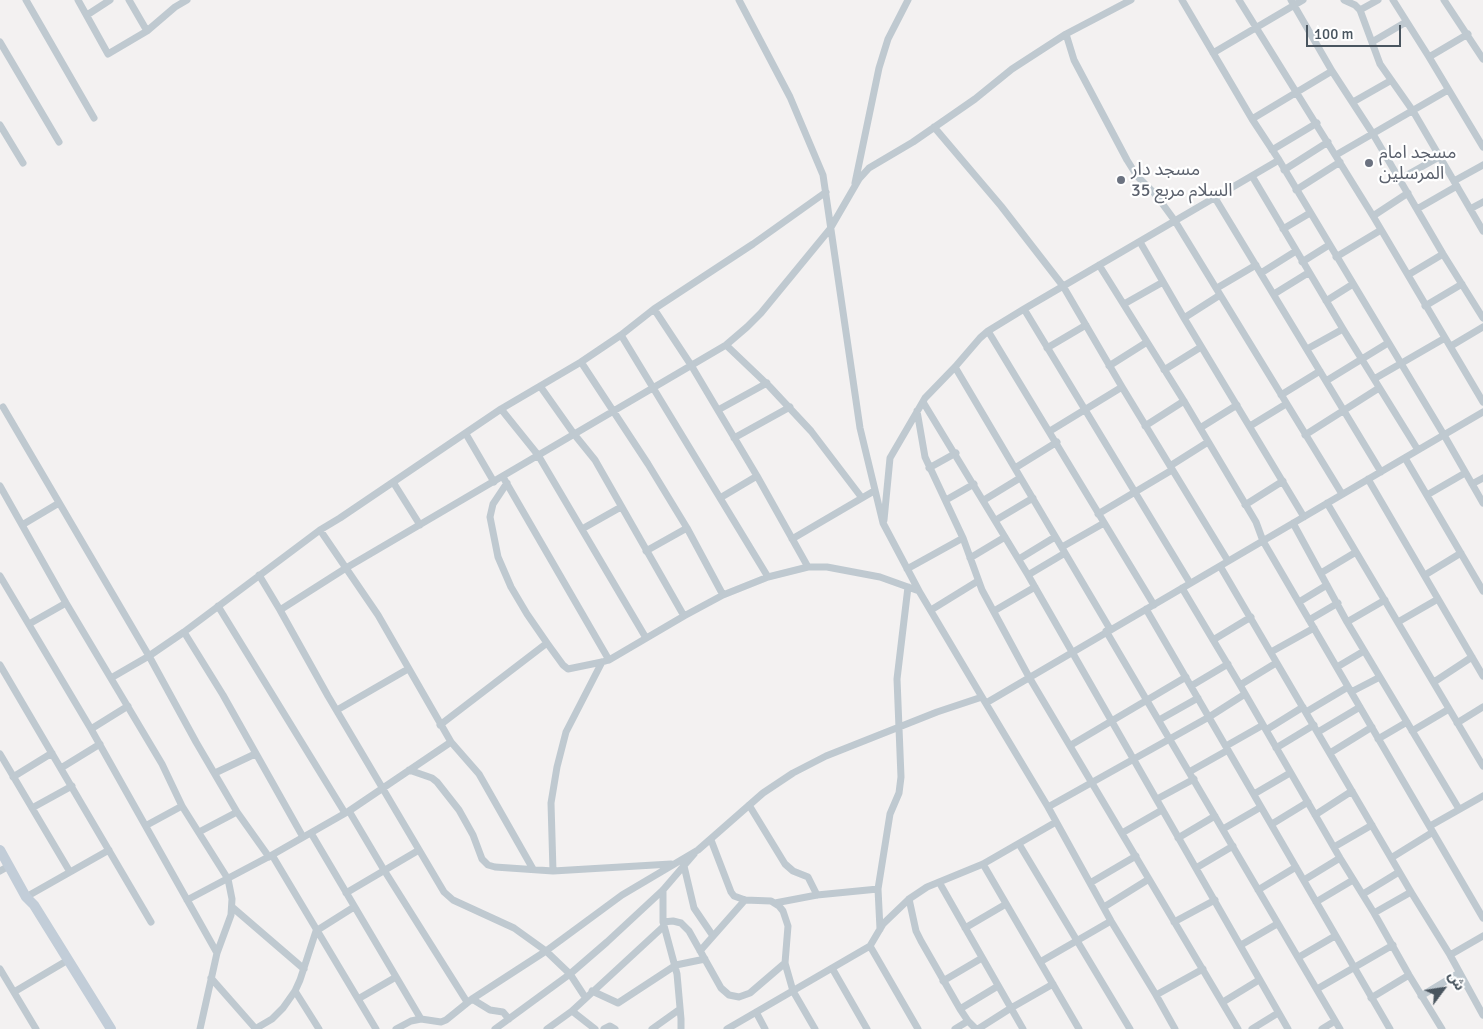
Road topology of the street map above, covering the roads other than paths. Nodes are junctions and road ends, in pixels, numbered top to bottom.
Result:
1 (26, 0) edge
2 (78, 0) edge
3 (110, 0) edge
4 (129, 0) edge
5 (187, 0) edge
6 (739, 0) edge
7 (908, 0) edge
8 (1131, 0) edge
9 (1182, 0) edge
10 (1239, 0) edge
11 (1303, 0) edge
12 (1344, 0) edge
13 (1378, 0) edge
14 (1393, 0) edge
15 (1444, 0) edge
16 (1293, 2) edge
17 (173, 3) edge
18 (1360, 10) junction
19 (87, 14) junction
20 (1406, 22) junction
21 (1256, 27) junction
22 (147, 31) junction
23 (1066, 34) junction
24 (1468, 34) junction
25 (0, 42) edge
26 (1372, 42) junction
27 (1213, 53) junction
28 (1430, 57) junction
29 (1483, 59) edge
30 (1332, 70) junction
31 (1390, 80) junction
32 (1448, 90) junction
33 (1296, 92) junction
34 (1353, 102) junction
35 (1413, 111) junction
36 (94, 118) dead end
37 (1252, 119) junction
38 (1316, 123) junction
39 (0, 125) edge
40 (934, 127) junction
41 (1374, 134) junction
42 (59, 142) dead end
43 (1328, 142) junction
44 (1483, 147) edge
45 (1272, 150) junction
46 (1439, 157) junction
47 (1338, 158) junction
48 (1279, 160) junction
49 (23, 164) dead end
50 (1483, 165) edge
51 (1284, 170) junction
52 (1252, 176) junction
53 (1400, 179) junction
54 (1456, 184) junction
55 (854, 188) junction
56 (1296, 190) junction
57 (826, 192) junction
58 (1408, 194) junction
59 (1215, 198) junction
60 (1483, 202) edge
61 (1417, 209) junction
62 (1470, 209) junction
63 (1310, 213) junction
64 (1373, 216) junction
65 (1175, 221) junction
66 (830, 229) junction
67 (1282, 229) junction
68 (1381, 230) junction
69 (1483, 231) edge
70 (1140, 242) junction
71 (1329, 245) junction
72 (1296, 251) junction
73 (1443, 254) junction
74 (1336, 258) junction
75 (1302, 262) junction
76 (1256, 264) junction
77 (1099, 265) junction
78 (1261, 273) junction
79 (1308, 273) junction
80 (1408, 275) junction
81 (1163, 282) junction
82 (1353, 284) junction
83 (1462, 284) junction
84 (1063, 286) junction
85 (1219, 292) junction
86 (1274, 294) junction
87 (1326, 301) junction
88 (1124, 304) junction
89 (1426, 306) junction
90 (654, 309) junction
91 (1024, 309) junction
92 (1482, 314) edge
93 (1184, 318) junction
94 (1086, 325) junction
95 (1483, 327) edge
96 (1343, 329) junction
97 (988, 331) junction
98 (621, 335) junction
99 (1445, 338) junction
100 (1147, 342) junction
101 (1388, 343) junction
102 (726, 345) junction
103 (1451, 346) junction
104 (1201, 347) junction
105 (1047, 348) junction
106 (1307, 349) junction
107 (1361, 359) junction
108 (581, 362) junction
109 (1401, 363) junction
110 (691, 365) junction
111 (1109, 366) junction
112 (955, 367) junction
113 (1164, 370) junction
114 (1320, 371) junction
115 (1374, 379) junction
116 (1326, 381) junction
117 (766, 383) junction
118 (540, 386) junction
119 (1122, 387) junction
120 (653, 388) junction
121 (1379, 388) junction
122 (1281, 395) junction
123 (922, 402) junction
124 (1184, 402) junction
125 (1483, 402) edge
126 (1286, 404) junction
127 (1237, 405) junction
128 (3, 406) dead end
129 (790, 407) junction
130 (501, 409) junction
131 (612, 410) junction
132 (718, 410) junction
133 (1084, 410) junction
134 (1344, 410) junction
135 (917, 411) junction
136 (1483, 413) edge
137 (1146, 426) junction
138 (1250, 426) junction
139 (1200, 428) junction
140 (1050, 431) junction
141 (466, 434) junction
142 (574, 434) junction
143 (1305, 434) junction
144 (1444, 435) junction
145 (734, 438) junction
146 (1057, 442) junction
147 (1208, 442) junction
148 (1418, 450) junction
149 (956, 453) junction
150 (538, 455) junction
151 (1405, 458) junction
152 (929, 468) junction
153 (1015, 468) junction
154 (1171, 468) junction
155 (1381, 472) junction
156 (1465, 474) junction
157 (757, 476) junction
158 (1020, 478) junction
159 (1483, 478) edge
160 (505, 480) junction
161 (1368, 480) junction
162 (1283, 481) junction
163 (393, 482) junction
164 (494, 482) junction
165 (974, 484) junction
166 (1472, 484) junction
167 (0, 486) edge
168 (874, 491) junction
169 (1135, 492) junction
170 (1342, 494) junction
171 (1428, 495) junction
172 (2, 496) edge
173 (720, 498) junction
174 (862, 498) junction
175 (1033, 498) junction
176 (946, 500) junction
177 (984, 500) junction
178 (59, 503) junction
179 (1327, 503) junction
180 (1483, 503) edge
181 (1245, 505) junction
182 (621, 507) junction
183 (1098, 514) junction
184 (1304, 517) junction
185 (996, 520) junction
186 (1104, 522) junction
187 (883, 523) junction
188 (1293, 523) junction
189 (22, 525) junction
190 (420, 525) junction
191 (687, 528) junction
192 (582, 529) junction
193 (320, 530) junction
194 (1005, 537) junction
195 (1055, 537) junction
196 (963, 538) junction
197 (792, 540) junction
198 (1263, 541) junction
199 (1063, 550) junction
200 (646, 551) junction
201 (1356, 552) junction
202 (1460, 553) junction
203 (970, 558) junction
204 (1019, 559) junction
205 (1228, 561) junction
206 (1220, 566) junction
207 (808, 567) junction
208 (346, 568) junction
209 (907, 569) junction
210 (1321, 573) junction
211 (1483, 573) edge
212 (259, 575) junction
213 (1028, 575) junction
214 (1425, 575) junction
215 (0, 576) edge
216 (768, 577) junction
217 (1475, 578) junction
218 (978, 582) junction
219 (1190, 583) junction
220 (1328, 585) junction
221 (908, 587) junction
222 (1035, 587) junction
223 (1182, 588) junction
224 (919, 591) junction
225 (1483, 591) edge
226 (723, 595) junction
227 (1438, 599) junction
228 (1385, 600) junction
229 (1299, 602) junction
230 (66, 603) junction
231 (1338, 603) junction
232 (1154, 605) junction
233 (218, 606) junction
234 (1146, 609) junction
235 (280, 610) junction
236 (931, 610) junction
237 (994, 611) junction
238 (684, 616) junction
239 (1251, 618) junction
240 (1309, 620) junction
241 (1347, 622) junction
242 (1398, 622) junction
243 (28, 624) junction
244 (1314, 628) junction
245 (1108, 630) junction
246 (184, 632) junction
247 (646, 638) junction
248 (1213, 640) junction
249 (547, 643) junction
250 (1364, 651) junction
251 (1072, 652) junction
252 (1271, 652) junction
253 (149, 656) junction
254 (1472, 658) junction
255 (606, 661) junction
256 (1276, 663) junction
257 (1228, 664) junction
258 (0, 665) edge
259 (1337, 667) junction
260 (408, 669) junction
261 (1482, 671) edge
262 (1030, 677) junction
263 (1186, 677) junction
264 (1380, 677) junction
265 (112, 678) junction
266 (1434, 682) junction
267 (1240, 684) junction
268 (1191, 686) junction
269 (1350, 690) junction
270 (1245, 694) junction
271 (1198, 698) junction
272 (1146, 699) junction
273 (984, 700) junction
274 (128, 706) junction
275 (1360, 707) junction
276 (1483, 707) edge
277 (1304, 709) junction
278 (1449, 709) junction
279 (337, 710) junction
280 (1209, 717) junction
281 (1159, 720) junction
282 (1111, 721) junction
283 (1407, 722) junction
284 (1457, 723) junction
285 (440, 725) junction
286 (899, 727) junction
287 (1264, 727) junction
288 (1372, 728) junction
289 (92, 729) junction
290 (1316, 729) junction
291 (1412, 731) junction
292 (1169, 738) junction
293 (1378, 739) junction
294 (451, 742) junction
295 (100, 744) junction
296 (1071, 745) junction
297 (1227, 748) junction
298 (1276, 748) junction
299 (1330, 753) junction
300 (0, 754) edge
301 (52, 754) junction
302 (255, 754) junction
303 (1133, 759) junction
304 (1483, 766) edge
305 (61, 768) junction
306 (409, 770) junction
307 (1189, 772) junction
308 (215, 773) junction
309 (1290, 773) junction
310 (13, 777) junction
311 (1194, 779) junction
312 (1092, 782) junction
313 (72, 786) junction
314 (383, 789) junction
315 (1352, 791) junction
316 (1254, 794) junction
317 (1483, 796) edge
318 (1157, 799) junction
319 (1308, 802) junction
320 (749, 805) junction
321 (182, 806) junction
322 (1048, 807) junction
323 (1261, 807) junction
324 (32, 808) junction
325 (1459, 809) junction
326 (1162, 810) junction
327 (237, 812) junction
328 (347, 812) junction
329 (1315, 815) junction
330 (1215, 816) junction
331 (1056, 822) junction
332 (1272, 824) junction
333 (147, 825) junction
334 (1372, 826) junction
335 (1223, 829) junction
336 (1431, 829) junction
337 (199, 832) junction
338 (311, 833) junction
339 (1122, 833) junction
340 (303, 837) junction
341 (1178, 838) junction
342 (710, 840) junction
343 (1019, 844) junction
344 (1233, 846) junction
345 (1334, 847) junction
346 (0, 850) edge
347 (108, 850) junction
348 (419, 850) junction
349 (698, 850) junction
350 (270, 856) junction
351 (1136, 856) junction
352 (1340, 858) junction
353 (1391, 858) junction
354 (673, 864) junction
355 (983, 864) junction
356 (684, 866) junction
357 (1296, 867) junction
358 (4, 868) edge
359 (1196, 868) junction
360 (533, 869) junction
361 (384, 870) junction
362 (553, 871) junction
363 (70, 872) junction
364 (1399, 872) junction
365 (228, 878) junction
366 (1149, 879) junction
367 (1304, 880) junction
368 (1353, 880) junction
369 (939, 882) junction
370 (1090, 883) junction
371 (878, 889) junction
372 (663, 890) junction
373 (1258, 890) junction
374 (1411, 892) junction
375 (346, 893) junction
376 (1362, 894) junction
377 (817, 895) junction
378 (26, 897) junction
379 (909, 899) junction
380 (187, 900) junction
381 (745, 900) junction
382 (1214, 900) junction
383 (1316, 902) junction
384 (775, 903) junction
385 (1006, 904) junction
386 (232, 907) junction
387 (354, 907) junction
388 (1104, 907) junction
389 (1374, 913) junction
390 (1483, 918) edge
391 (1111, 921) junction
392 (151, 922) dead end
393 (1174, 922) junction
394 (664, 924) junction
395 (1277, 924) junction
396 (965, 928) junction
397 (880, 929) junction
398 (316, 931) junction
399 (713, 936) junction
400 (1335, 936) junction
401 (1483, 936) edge
402 (1076, 941) junction
403 (1240, 945) junction
404 (870, 946) junction
405 (1393, 946) junction
406 (546, 950) junction
407 (700, 951) junction
408 (217, 953) junction
409 (1450, 955) junction
410 (1298, 957) junction
411 (982, 958) junction
412 (705, 959) junction
413 (68, 960) junction
414 (1040, 962) junction
415 (785, 963) junction
416 (676, 965) junction
417 (832, 968) junction
418 (1354, 968) junction
419 (0, 969) edge
420 (304, 969) junction
421 (1203, 969) junction
422 (1459, 973) junction
423 (570, 974) junction
424 (1409, 975) junction
425 (396, 977) junction
426 (211, 978) junction
427 (1259, 980) junction
428 (944, 981) junction
429 (1053, 984) junction
430 (998, 986) junction
431 (1317, 989) junction
432 (295, 991) junction
433 (592, 991) junction
434 (793, 991) junction
435 (14, 992) junction
436 (1156, 994) junction
437 (1422, 996) junction
438 (585, 997) junction
439 (1371, 998) junction
440 (358, 999) junction
441 (470, 1000) junction
442 (1222, 1002) junction
443 (1011, 1008) junction
444 (680, 1009) junction
445 (960, 1009) junction
446 (572, 1010) junction
447 (756, 1012) junction
448 (1278, 1014) junction
449 (1483, 1015) edge
450 (509, 1018) junction
451 (421, 1019) junction
452 (435, 1021) junction
453 (968, 1021) junction
454 (1335, 1021) junction
455 (36, 1029) edge
456 (111, 1029) edge
457 (200, 1029) edge
458 (255, 1029) edge
459 (319, 1029) edge
460 (376, 1029) edge
461 (396, 1029) edge
462 (438, 1029) edge
463 (495, 1029) edge
464 (547, 1029) edge
465 (595, 1029) edge
466 (604, 1029) edge
467 (615, 1029) edge
468 (652, 1029) edge
469 (680, 1029) edge
470 (727, 1029) edge
471 (765, 1029) edge
472 (815, 1029) edge
473 (867, 1029) edge
474 (918, 1029) edge
475 (955, 1029) edge
476 (977, 1029) edge
477 (1023, 1029) edge
478 (1079, 1029) edge
479 (1130, 1029) edge
480 (1175, 1029) edge
481 (1238, 1029) edge
482 (1252, 1029) edge
483 (1288, 1029) edge
484 (1322, 1029) edge
485 (1340, 1029) edge
486 (1390, 1029) edge
487 (1442, 1029) edge

1 - 36 street
2 - 19 street
3 - 19 street
4 - 22 street
5 - 17 street
6 - 57 street
7 - 55 street
8 - 23 street
9 - 27 street
10 - 21 street
11 - 16 street
12 - 18 street
13 - 18 street
14 - 20 street
15 - 24 street
16 - 21 street
16 - 30 street
17 - 22 street
18 - 26 street
19 - 22 street
20 - 26 street
20 - 28 street
21 - 27 street
21 - 33 street
23 - 40 street
23 - 65 street
24 - 28 street
24 - 29 street
25 - 42 street
26 - 31 street
27 - 37 street
28 - 32 street
30 - 33 street
30 - 34 street
31 - 34 street
31 - 35 street
32 - 35 street
32 - 44 street
33 - 37 street
33 - 38 street
34 - 41 street
35 - 41 street
35 - 46 street
37 - 45 street
38 - 43 street
38 - 45 street
39 - 49 street
40 - 55 street
40 - 84 street
41 - 47 street
41 - 53 street
43 - 47 street
43 - 51 street
45 - 48 street
46 - 53 street
46 - 54 street
47 - 56 street
47 - 64 street
48 - 51 street
48 - 52 street
50 - 54 street
51 - 56 street
52 - 59 street
52 - 67 street
53 - 58 street
54 - 61 street
54 - 62 street
55 - 66 street
56 - 63 street
57 - 66 street
57 - 90 street
58 - 61 street
58 - 64 street
59 - 65 street
59 - 76 street
60 - 62 street
61 - 73 street
62 - 69 street
63 - 67 street
63 - 71 street
64 - 68 street
65 - 70 street
65 - 85 street
66 - 102 street
66 - 168 street
67 - 72 street
68 - 74 street
68 - 80 street
70 - 77 street
70 - 81 street
71 - 74 street
71 - 75 street
72 - 75 street
72 - 78 street
73 - 80 street
73 - 83 street
74 - 82 street
75 - 79 street
76 - 78 street
76 - 85 street
77 - 84 street
77 - 88 street
78 - 86 street
79 - 86 street
79 - 87 street
80 - 89 street
81 - 88 street
81 - 93 street
82 - 87 street
82 - 101 street
83 - 89 street
83 - 92 street
84 - 91 street
84 - 94 street
85 - 93 street
85 - 122 street
86 - 106 street
87 - 96 street
88 - 100 street
89 - 99 street
90 - 98 street
90 - 110 street
91 - 97 street
91 - 105 street
93 - 104 street
94 - 105 street
94 - 111 street
95 - 103 street
96 - 106 street
96 - 107 street
97 - 112 street
97 - 140 street
98 - 108 street
98 - 120 street
99 - 103 street
99 - 109 street
100 - 111 street
100 - 113 street
101 - 107 street
101 - 109 street
102 - 110 street
102 - 117 street
103 - 125 street
104 - 113 street
104 - 127 street
105 - 133 street
106 - 114 street
107 - 115 street
107 - 116 street
108 - 118 street
108 - 131 street
109 - 115 street
109 - 144 street
110 - 120 street
110 - 132 street
111 - 119 street
112 - 123 street
112 - 153 street
113 - 124 street
114 - 116 street
114 - 122 street
115 - 121 street
116 - 134 street
117 - 129 street
117 - 132 street
118 - 130 street
118 - 142 street
119 - 133 street
119 - 137 street
120 - 131 street
120 - 173 street
121 - 134 street
121 - 148 street
122 - 126 street
123 - 135 street
123 - 149 street
124 - 137 street
124 - 139 street
126 - 138 street
126 - 143 street
127 - 138 street
127 - 139 street
128 - 178 street
129 - 145 street
129 - 174 street
130 - 141 street
130 - 150 street
131 - 142 street
131 - 191 street
132 - 145 street
133 - 140 street
133 - 169 street
134 - 143 street
134 - 155 street
135 - 152 street
135 - 187 street
136 - 144 street
137 - 154 street
138 - 162 street
139 - 147 street
140 - 146 street
141 - 163 street
141 - 164 street
142 - 150 street
142 - 182 street
143 - 170 street
144 - 148 street
144 - 156 street
145 - 157 street
146 - 153 street
146 - 183 street
147 - 154 street
147 - 181 street
148 - 151 street
149 - 152 street
149 - 165 street
150 - 160 street
150 - 192 street
151 - 155 street
151 - 171 street
152 - 176 street
153 - 158 street
154 - 169 street
154 - 205 street
155 - 161 street
156 - 166 street
156 - 171 street
157 - 173 street
157 - 197 street
158 - 175 street
158 - 177 street
159 - 166 street
160 - 164 street
160 - 249 street
160 - 255 street
161 - 170 street
161 - 214 street
162 - 181 street
162 - 184 street
163 - 190 street
163 - 193 street
164 - 190 street
165 - 176 street
165 - 177 street
166 - 180 street
167 - 172 street
168 - 174 street
168 - 187 street
169 - 183 street
169 - 219 street
170 - 179 street
171 - 202 street
172 - 189 street
173 - 216 street
174 - 197 street
175 - 185 street
175 - 195 street
176 - 196 street
177 - 185 street
178 - 189 street
178 - 253 street
179 - 184 street
179 - 201 street
181 - 198 street
182 - 192 street
182 - 200 street
183 - 186 street
184 - 188 street
185 - 194 street
186 - 199 street
186 - 232 street
187 - 209 street
188 - 198 street
188 - 210 street
189 - 230 street
190 - 208 street
191 - 200 street
191 - 226 street
192 - 247 street
193 - 208 street
193 - 212 street
194 - 203 street
194 - 204 street
195 - 199 street
195 - 204 street
196 - 203 street
196 - 209 street
197 - 207 street
198 - 205 street
198 - 229 street
199 - 213 street
199 - 245 street
200 - 238 street
201 - 210 street
201 - 228 street
202 - 214 street
202 - 217 street
203 - 218 street
204 - 213 street
205 - 206 street
206 - 219 street
206 - 239 street
207 - 216 street
207 - 221 street
208 - 235 street
208 - 260 street
209 - 224 street
210 - 220 street
211 - 217 street
212 - 233 street
212 - 235 street
213 - 222 street
214 - 227 street
215 - 243 street
216 - 226 street
217 - 225 street
218 - 236 street
218 - 237 street
219 - 223 street
220 - 229 street
220 - 231 street
221 - 224 street
221 - 286 street
222 - 237 street
222 - 251 street
223 - 232 street
223 - 248 street
224 - 236 street
226 - 238 street
227 - 242 street
227 - 254 street
228 - 241 street
228 - 242 street
229 - 240 street
230 - 243 street
230 - 265 street
231 - 240 street
231 - 241 street
232 - 234 street
233 - 246 street
233 - 328 street
234 - 245 street
234 - 263 street
235 - 279 street
236 - 273 street
237 - 262 street
238 - 247 street
239 - 248 street
239 - 252 street
240 - 244 street
241 - 250 street
242 - 266 street
243 - 289 street
244 - 252 street
244 - 259 street
245 - 251 street
245 - 272 street
246 - 253 street
246 - 302 street
247 - 255 street
248 - 257 street
249 - 255 street
249 - 285 street
250 - 259 street
250 - 264 street
251 - 262 street
251 - 282 street
252 - 256 street
253 - 265 street
253 - 308 street
254 - 261 street
254 - 266 street
255 - 362 street
256 - 267 street
256 - 277 street
257 - 267 street
257 - 268 street
258 - 301 street
259 - 269 street
260 - 279 street
260 - 285 street
262 - 273 street
262 - 296 street
263 - 268 street
263 - 272 street
264 - 269 street
264 - 283 street
265 - 274 street
266 - 278 street
267 - 270 street
268 - 271 street
269 - 275 street
269 - 277 street
270 - 280 street
270 - 287 street
271 - 280 street
271 - 281 street
272 - 281 street
272 - 282 street
273 - 286 street
273 - 322 street
274 - 289 street
274 - 321 street
275 - 288 street
275 - 290 street
276 - 284 street
277 - 287 street
277 - 290 street
278 - 284 street
278 - 291 street
279 - 314 street
280 - 292 street
280 - 297 street
281 - 292 street
282 - 296 street
282 - 303 street
283 - 291 street
283 - 293 street
284 - 304 street
285 - 294 street
286 - 320 street
286 - 371 street
287 - 297 street
287 - 298 street
288 - 293 street
288 - 299 street
289 - 295 street
290 - 298 street
290 - 299 street
291 - 325 street
292 - 303 street
292 - 307 street
293 - 336 street
294 - 306 street
294 - 360 street
295 - 305 street
295 - 333 street
296 - 312 street
297 - 307 street
297 - 316 street
298 - 309 street
299 - 315 street
300 - 310 street
301 - 305 street
301 - 310 street
302 - 308 street
302 - 340 street
303 - 312 street
303 - 318 street
305 - 313 street
306 - 314 street
306 - 360 street
307 - 311 street
308 - 327 street
309 - 316 street
309 - 319 street
310 - 324 street
311 - 318 street
311 - 330 street
312 - 322 street
312 - 339 street
313 - 324 street
313 - 347 street
314 - 328 street
314 - 348 street
315 - 329 street
315 - 334 street
316 - 323 street
317 - 325 street
318 - 326 street
319 - 329 street
319 - 332 street
320 - 342 street
320 - 377 street
321 - 333 street
321 - 337 street
322 - 331 street
323 - 332 street
323 - 335 street
324 - 363 street
325 - 336 street
326 - 339 street
326 - 341 street
327 - 337 street
327 - 350 street
328 - 338 street
328 - 361 street
329 - 345 street
330 - 335 street
330 - 341 street
331 - 343 street
331 - 370 street
332 - 357 street
333 - 380 street
334 - 345 street
334 - 353 street
335 - 344 street
336 - 353 street
336 - 390 street
337 - 365 street
338 - 340 street
338 - 375 street
339 - 351 street
340 - 350 street
341 - 359 street
342 - 349 street
342 - 381 street
343 - 355 street
343 - 402 street
344 - 359 street
344 - 373 street
345 - 352 street
346 - 358 street
347 - 363 street
347 - 392 street
348 - 361 street
348 - 406 street
349 - 354 street
349 - 356 street
350 - 365 street
350 - 398 street
351 - 366 street
351 - 370 street
352 - 367 street
352 - 368 street
353 - 364 street
354 - 362 street
354 - 406 street
355 - 369 street
355 - 385 street
356 - 372 street
356 - 399 street
357 - 367 street
357 - 373 street
358 - 378 street
359 - 382 street
360 - 362 street
361 - 375 street
361 - 441 street
363 - 378 street
364 - 374 street
364 - 376 street
365 - 380 street
365 - 386 street
366 - 388 street
366 - 393 street
367 - 383 street
368 - 376 street
368 - 383 street
369 - 379 street
369 - 396 street
370 - 388 street
371 - 377 street
371 - 397 street
372 - 394 street
372 - 423 street
373 - 395 street
374 - 389 street
374 - 409 street
375 - 387 street
376 - 389 street
377 - 384 street
378 - 413 street
379 - 397 street
379 - 428 street
380 - 408 street
381 - 384 street
381 - 399 street
382 - 393 street
382 - 403 street
383 - 400 street
384 - 415 street
385 - 396 street
385 - 414 street
386 - 408 street
386 - 420 street
387 - 398 street
387 - 425 street
388 - 391 street
389 - 405 street
391 - 402 street
391 - 436 street
393 - 421 street
394 - 407 street
394 - 416 street
394 - 433 street
395 - 403 street
395 - 410 street
396 - 411 street
397 - 404 street
398 - 420 street
398 - 440 street
399 - 407 street
400 - 410 street
400 - 418 street
401 - 409 street
402 - 414 street
402 - 479 street
403 - 427 street
404 - 417 street
404 - 474 street
405 - 418 street
405 - 424 street
406 - 423 street
406 - 441 street
407 - 412 street
408 - 426 street
409 - 422 street
410 - 431 street
411 - 428 street
411 - 430 street
412 - 415 street
412 - 416 street
413 - 435 street
413 - 456 street
414 - 429 street
415 - 434 street
416 - 433 street
416 - 444 street
417 - 434 street
417 - 473 street
418 - 431 street
418 - 439 street
419 - 435 street
420 - 432 street
421 - 436 street
421 - 442 street
422 - 437 street
422 - 449 street
423 - 438 street
423 - 450 street
424 - 437 street
424 - 439 street
425 - 440 street
425 - 451 street
426 - 457 street
426 - 458 street
427 - 442 street
427 - 448 street
428 - 445 street
429 - 443 street
429 - 478 street
430 - 443 street
430 - 445 street
431 - 454 street
432 - 458 street
432 - 459 street
433 - 438 street
434 - 447 street
434 - 472 street
435 - 455 street
436 - 480 street
437 - 487 street
438 - 446 street
439 - 486 street
440 - 460 street
441 - 450 street
441 - 452 street
442 - 481 street
443 - 476 street
443 - 477 street
444 - 468 street
444 - 469 street
445 - 453 street
446 - 464 street
446 - 465 street
447 - 470 street
447 - 471 street
448 - 482 street
448 - 483 street
450 - 463 street
451 - 452 street
451 - 461 street
452 - 462 street
453 - 475 street
453 - 476 street
454 - 484 street
454 - 485 street
466 - 467 street

